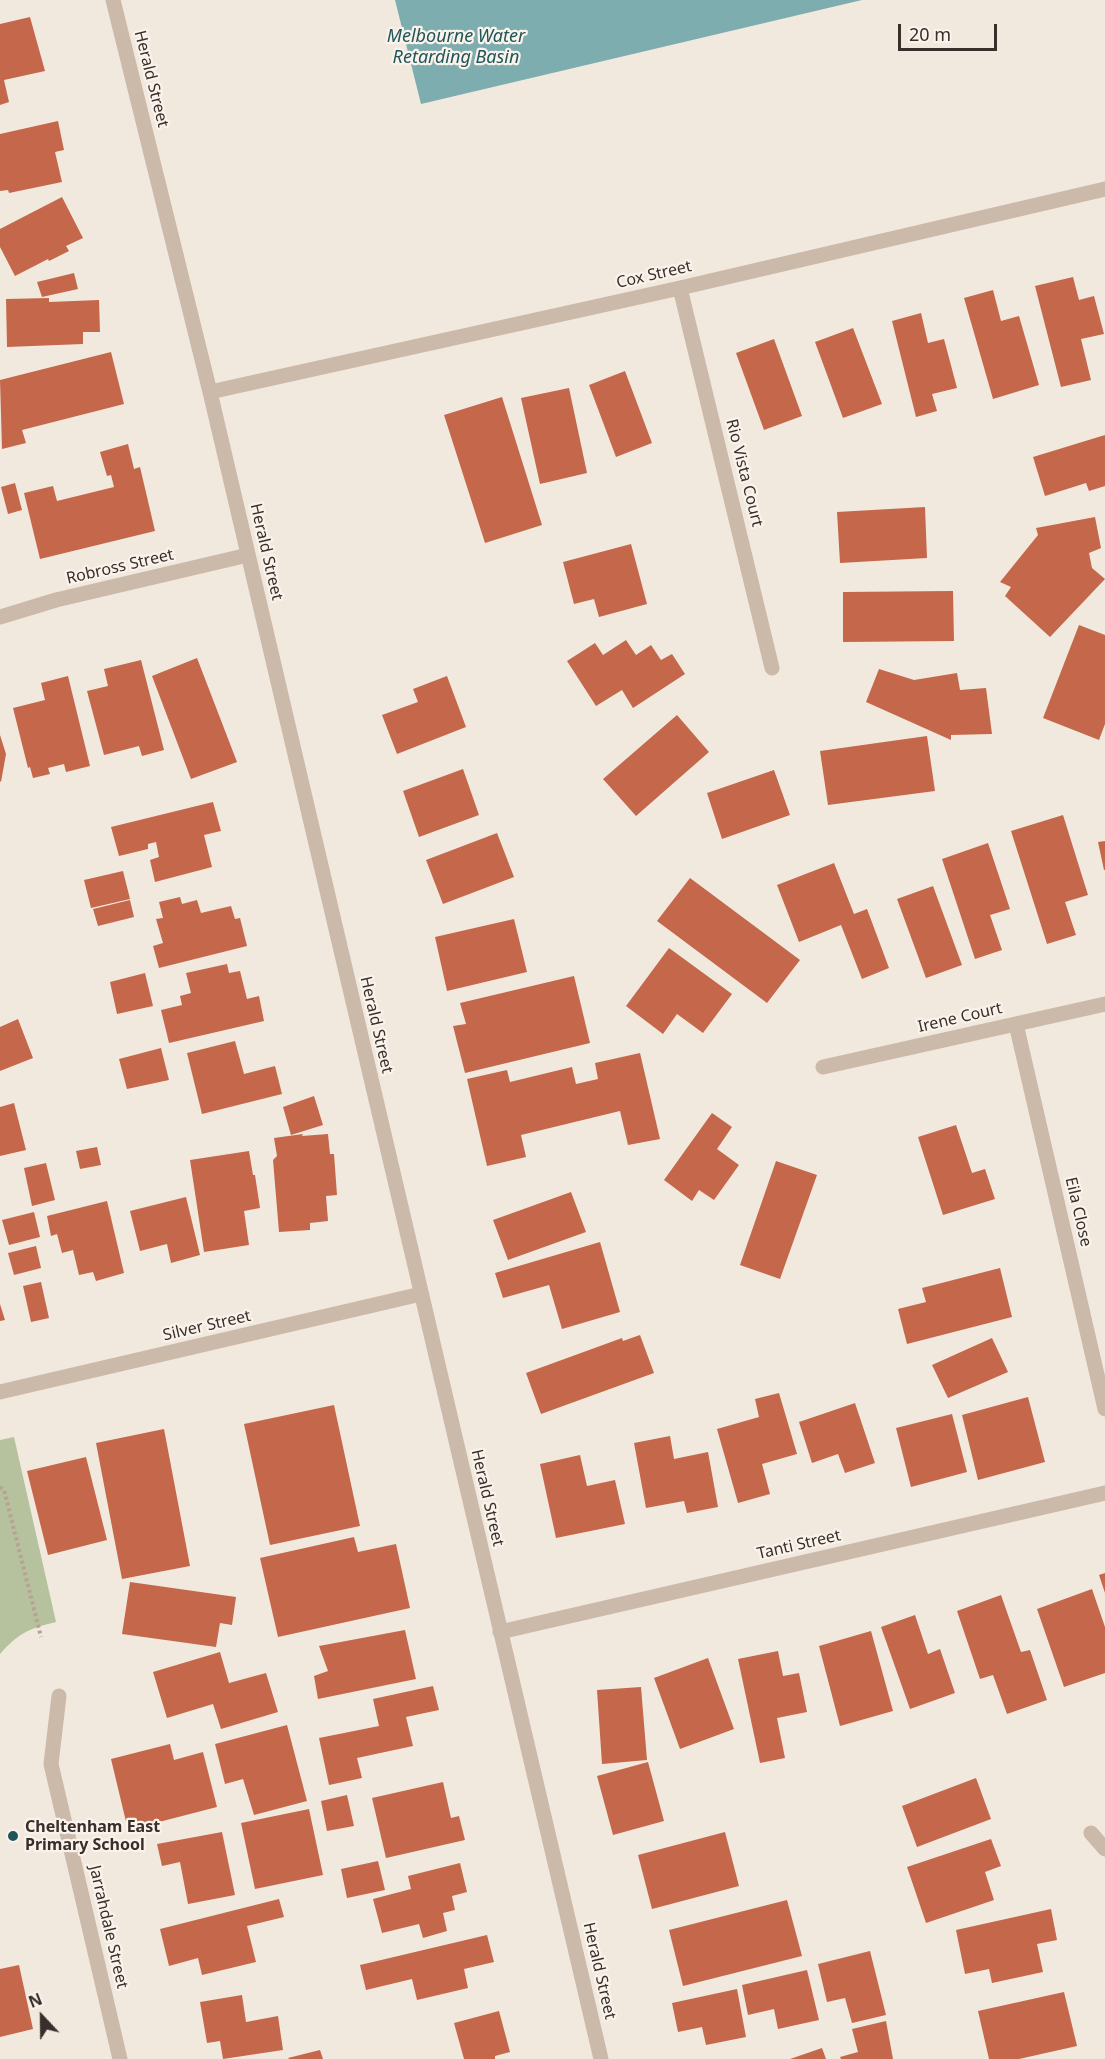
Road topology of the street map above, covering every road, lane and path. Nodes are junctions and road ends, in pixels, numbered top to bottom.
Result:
1 (113, 0) edge
2 (1105, 189) edge
3 (680, 288) junction
4 (210, 392) junction
5 (249, 555) junction
6 (0, 617) edge
7 (772, 668) dead end
8 (1105, 1004) edge
9 (1016, 1024) junction
10 (823, 1067) dead end
11 (421, 1294) junction
12 (0, 1392) edge
13 (1105, 1409) edge
14 (0, 1487) edge
15 (1105, 1493) edge
16 (500, 1632) junction
17 (41, 1637) dead end
18 (59, 1696) dead end
19 (1091, 1833) dead end
20 (1105, 1849) edge
21 (120, 2059) edge
22 (601, 2059) edge

1 - 4 street, Herald Street
2 - 3 street, Cox Street
3 - 4 street, Cox Street
3 - 7 street, Rio Vista Court
4 - 5 street, Herald Street
5 - 6 street, Robross Street
5 - 11 street, Herald Street
8 - 9 street, Irene Court
9 - 10 street, Irene Court
9 - 13 street, Eila Close
11 - 12 street, Silver Street
11 - 16 street, Herald Street
14 - 17 path
15 - 16 street, Tanti Street
16 - 22 street, Herald Street
18 - 21 street, Jarrahdale Street
19 - 20 street

